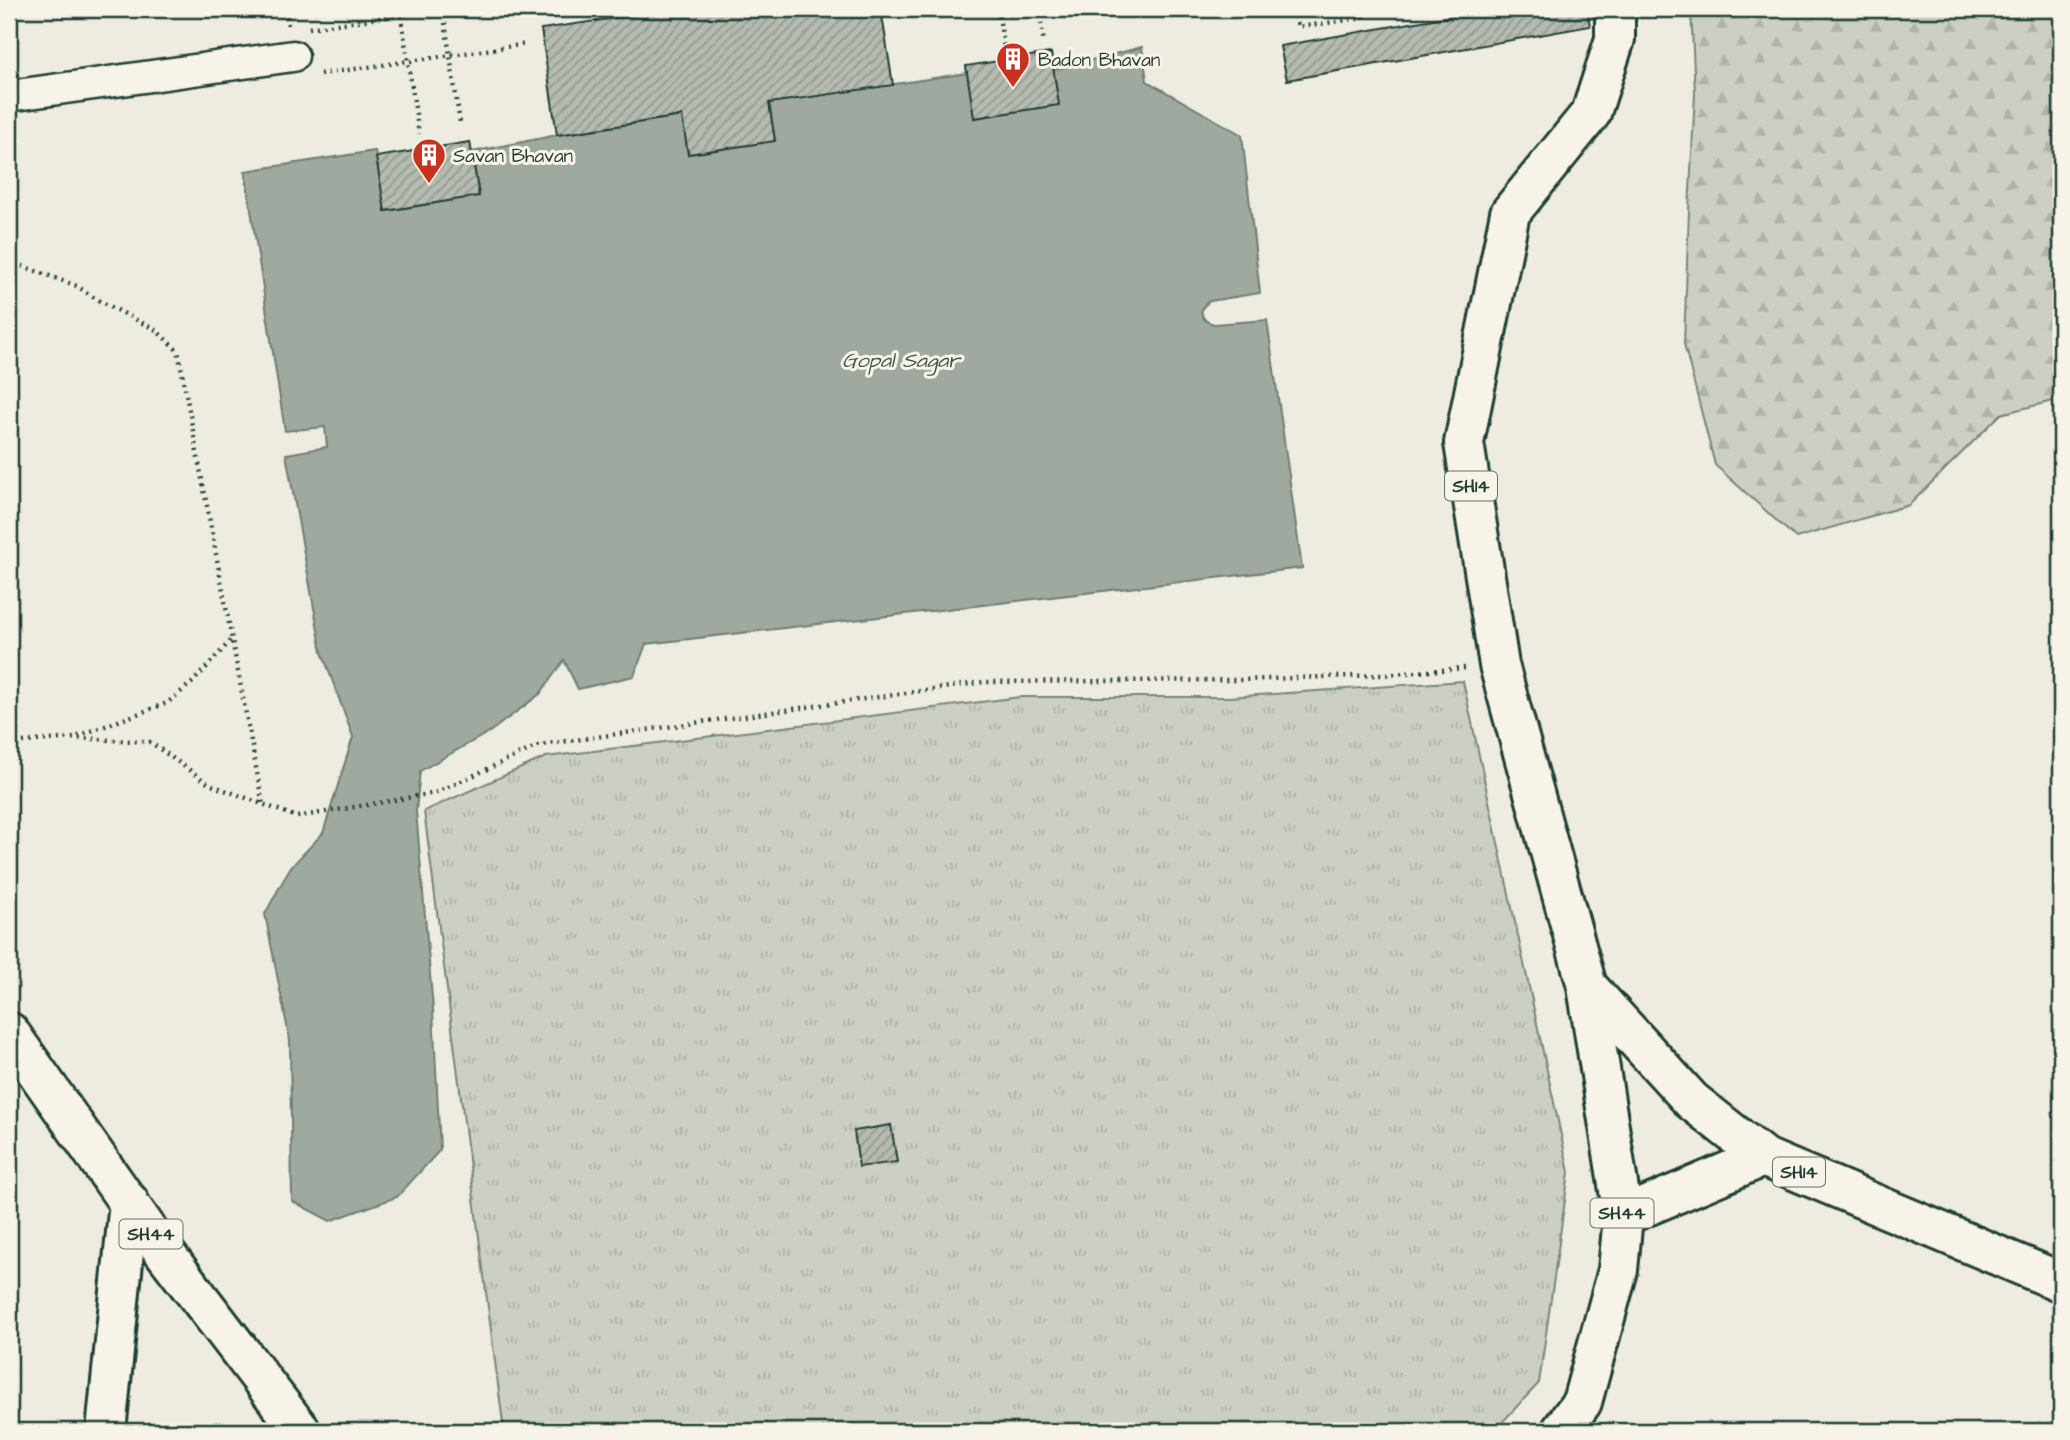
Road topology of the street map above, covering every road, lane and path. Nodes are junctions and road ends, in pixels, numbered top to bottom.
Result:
1 (286, 9) edge
2 (442, 9) edge
3 (998, 9) edge
4 (1039, 9) edge
5 (1295, 9) edge
6 (1362, 9) edge
7 (1615, 9) edge
8 (401, 12) edge
9 (291, 43) junction
10 (1044, 43) dead end
11 (527, 44) dead end
12 (1004, 50) dead end
13 (449, 55) junction
14 (408, 62) junction
15 (9, 96) edge
16 (460, 123) dead end
17 (419, 134) dead end
18 (9, 261) edge
19 (232, 639) junction
20 (1499, 665) junction
21 (74, 738) junction
22 (9, 743) edge
23 (263, 805) junction
24 (1587, 986) junction
25 (9, 1032) edge
26 (1763, 1157) junction
27 (129, 1202) junction
28 (1623, 1216) junction
29 (2061, 1282) edge
30 (106, 1431) edge
31 (301, 1431) edge
32 (1561, 1431) edge

1 - 9 path
2 - 8 path
2 - 13 path
3 - 12 path
4 - 10 path
5 - 6 path
7 - 20 main road, SH14
8 - 9 path
8 - 14 path
9 - 14 path
9 - 15 street
11 - 13 path
13 - 14 path
13 - 16 path
14 - 17 path
18 - 19 path
19 - 21 path
19 - 23 path
20 - 23 path
20 - 24 main road, SH14
21 - 22 path
21 - 23 path
24 - 26 main road, SH14
24 - 28 main road, SH44
25 - 27 main road, SH44
26 - 28 main road
26 - 29 main road, SH14
27 - 30 main road
27 - 31 main road, SH44
28 - 32 main road, SH44

